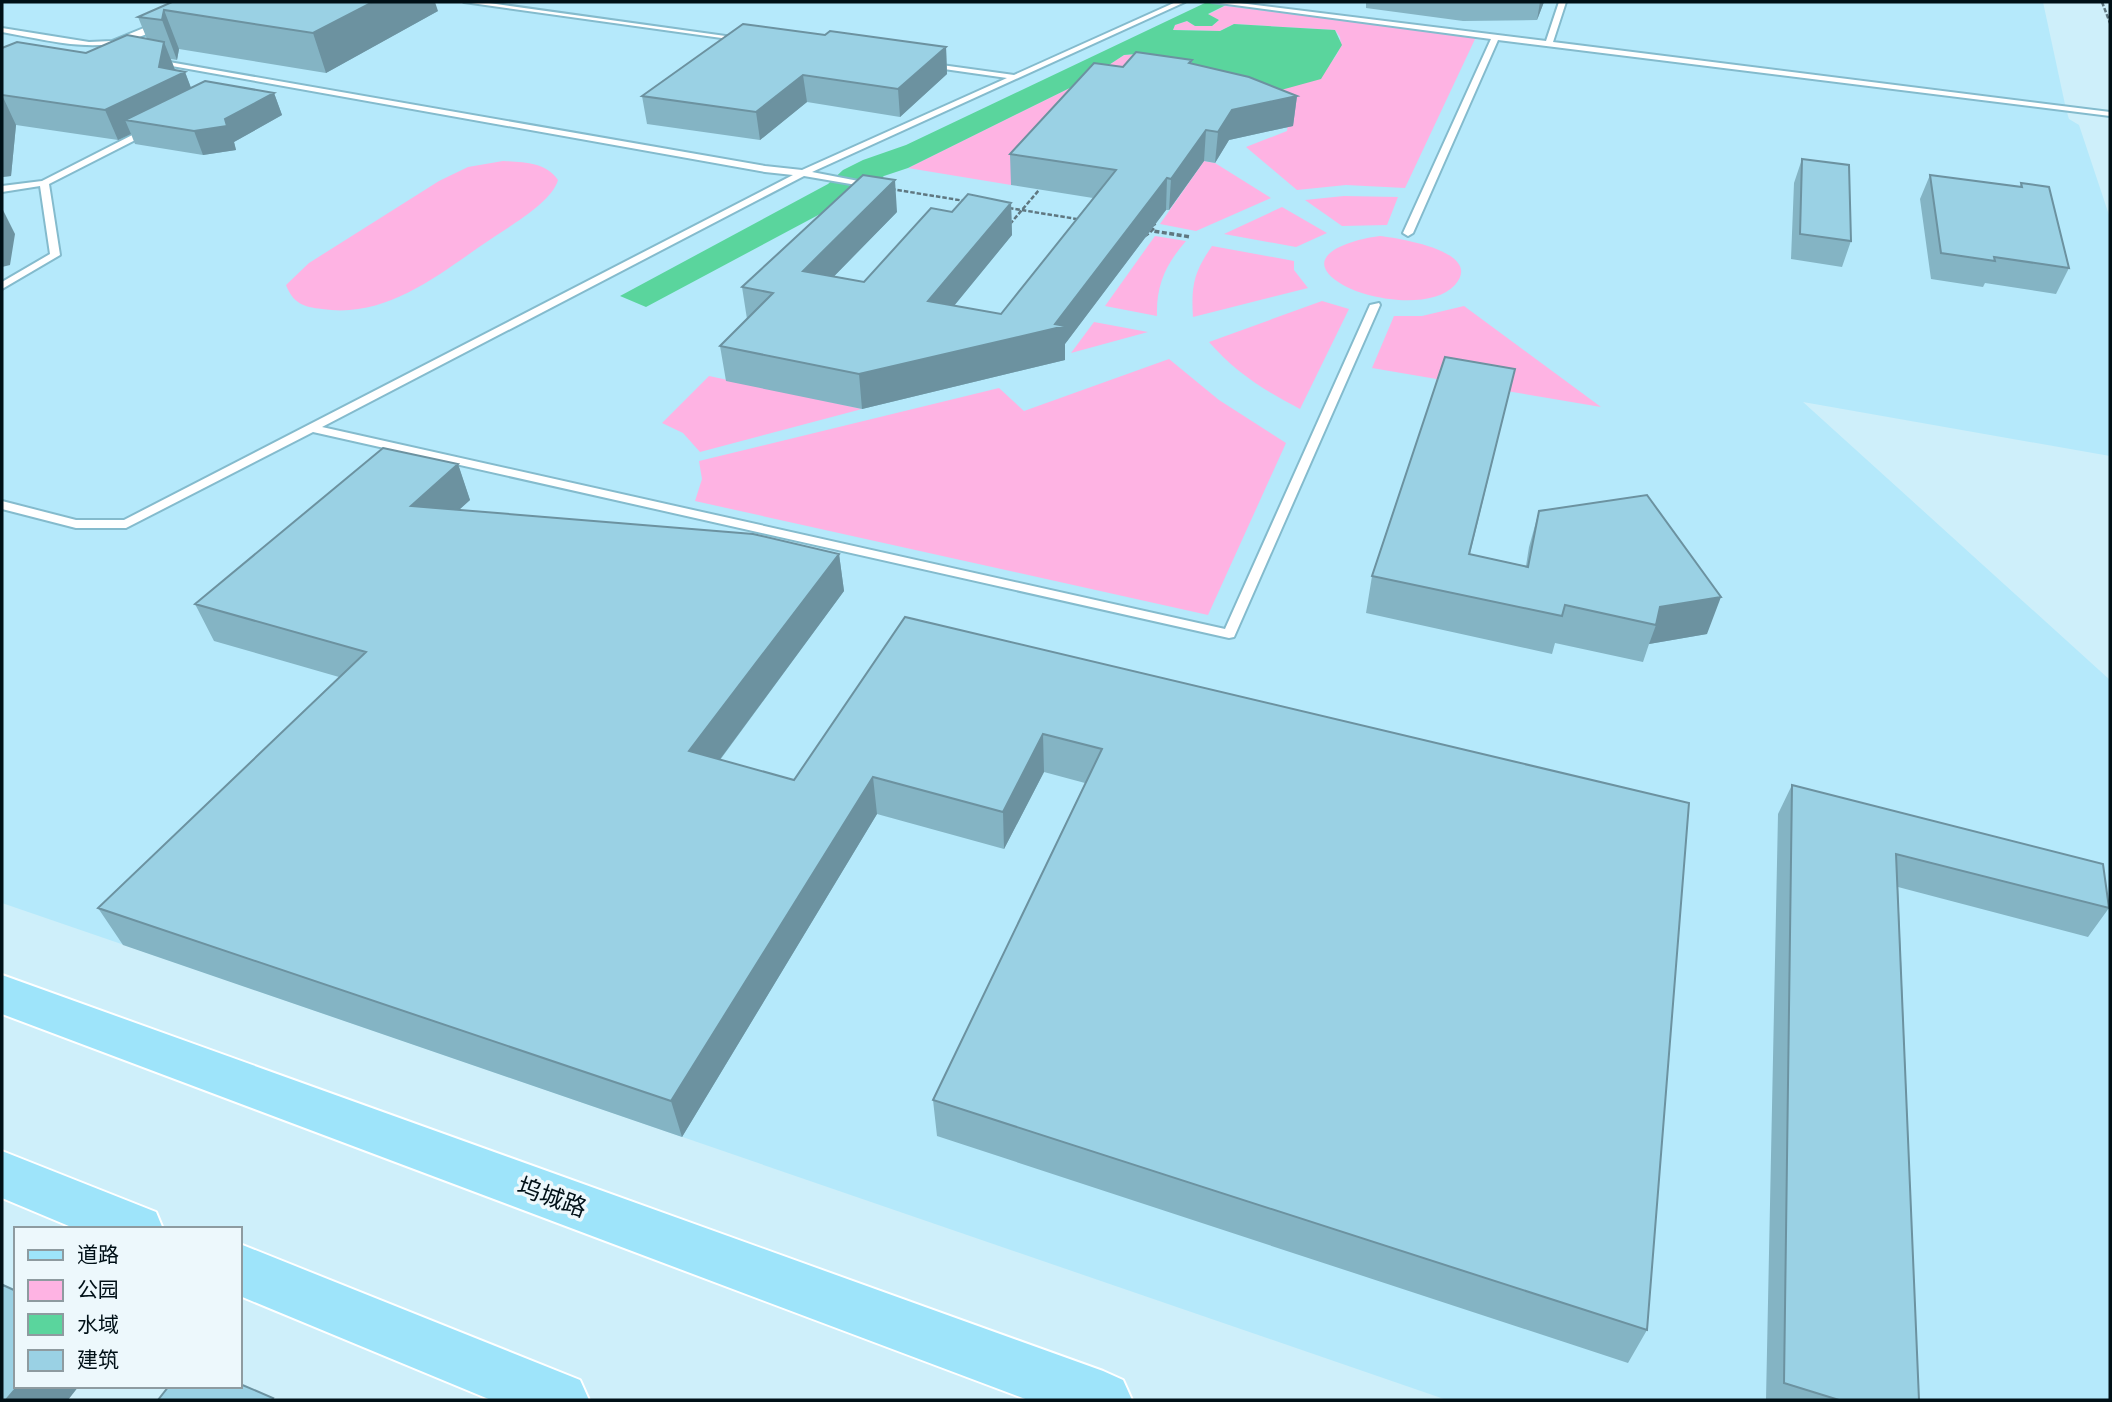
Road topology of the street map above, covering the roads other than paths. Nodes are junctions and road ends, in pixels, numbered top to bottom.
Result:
1 (468, 2) edge
2 (1181, 2) edge
3 (1216, 2) edge
4 (1563, 2) edge
5 (164, 22) edge
6 (2, 30) edge
7 (1495, 37) junction
8 (754, 41) edge
9 (80, 43) junction
10 (1549, 43) junction
11 (100, 44) junction
12 (69, 48) edge
13 (106, 53) edge
14 (146, 60) edge
15 (917, 63) edge
16 (1012, 76) junction
17 (253, 78) junction
18 (240, 84) edge
19 (2110, 114) edge
20 (155, 127) edge
21 (803, 173) junction
22 (44, 183) junction
23 (881, 188) edge
24 (2, 189) edge
25 (1408, 233) dead end
26 (2, 286) edge
27 (1375, 305) dead end
28 (312, 428) junction
29 (2, 505) edge
30 (2, 994) edge
31 (2, 1174) edge
32 (132, 1227) edge
33 (242, 1271) edge
34 (560, 1400) edge
35 (1103, 1400) edge

1 - 8 lane
2 - 16 lane
3 - 7 lane
4 - 10 lane
5 - 11 lane
6 - 9 lane
7 - 10 lane
7 - 25 lane
9 - 11 lane
9 - 12 lane
10 - 19 lane
11 - 13 lane
14 - 17 lane
15 - 16 lane
16 - 21 lane
17 - 18 lane
17 - 21 lane
20 - 22 lane
21 - 23 lane
21 - 28 lane
22 - 24 lane
22 - 26 lane
27 - 28 lane
28 - 29 lane
30 - 35 main road, 坞城路
31 - 32 main road
33 - 34 main road

